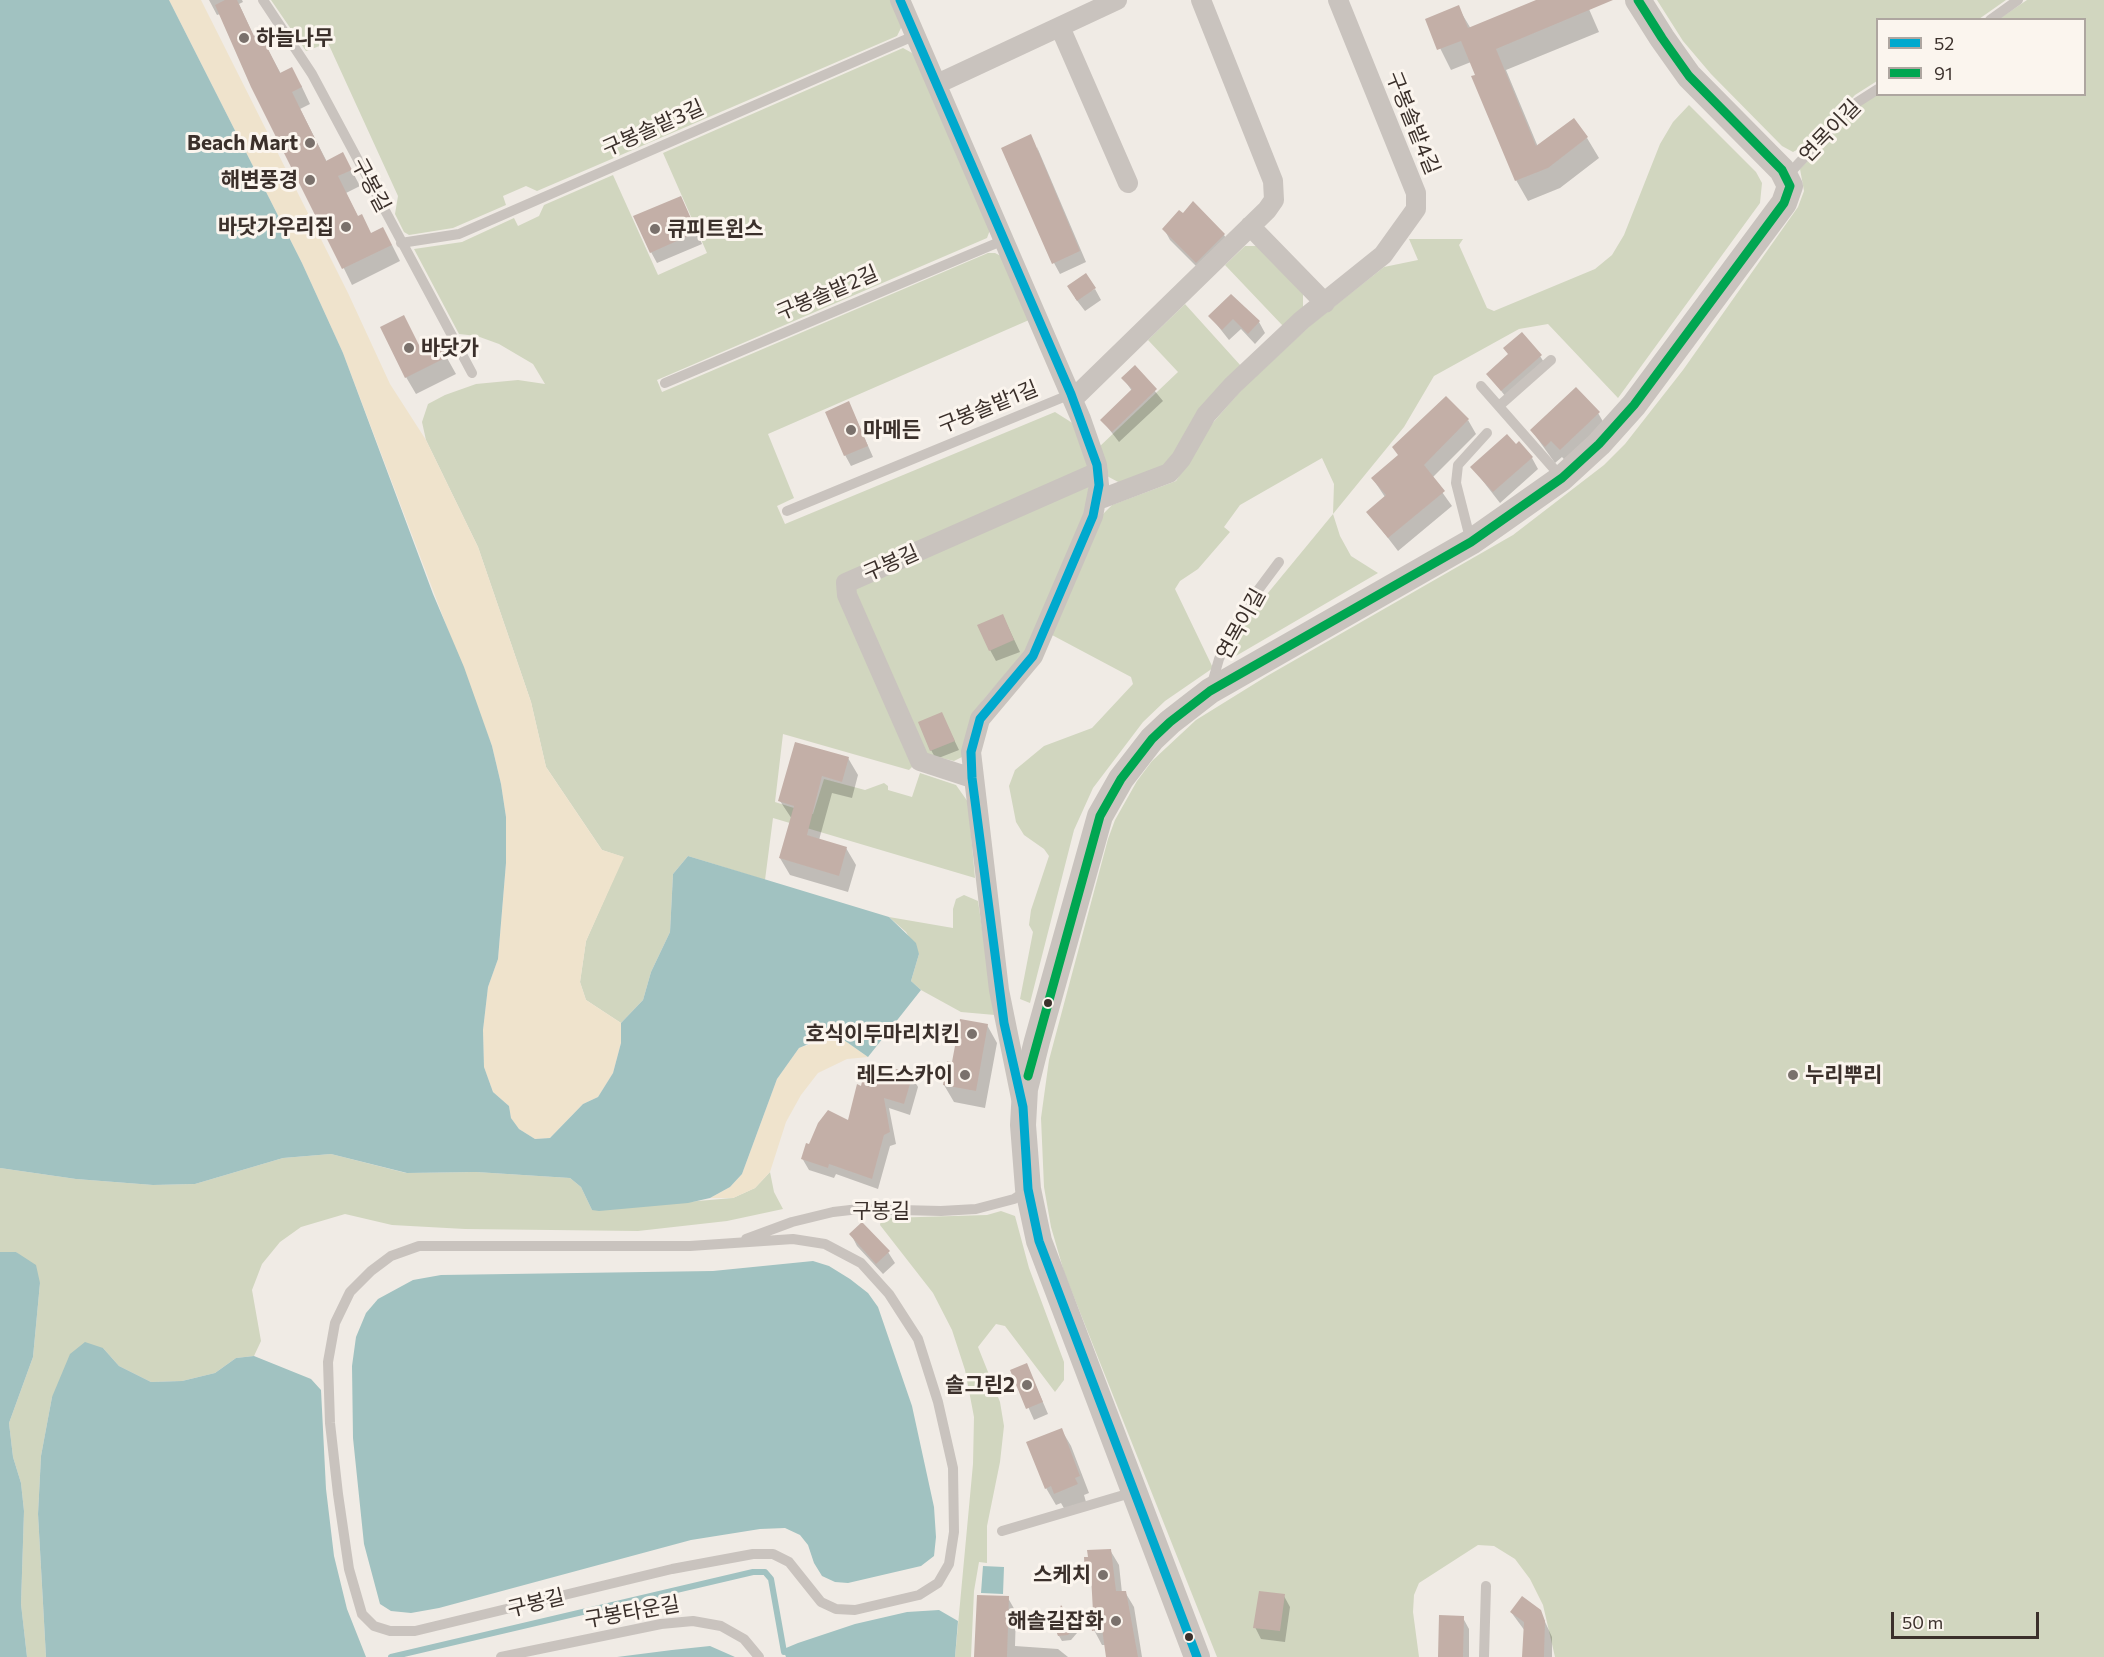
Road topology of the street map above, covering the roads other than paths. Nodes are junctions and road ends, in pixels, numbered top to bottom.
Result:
1 (263, 0) edge
2 (900, 0) edge
3 (1117, 0) edge
4 (1201, 0) edge
5 (1338, 0) edge
6 (1638, 0) edge
7 (2018, 0) edge
8 (1993, 18) edge
9 (1060, 27) junction
10 (916, 35) junction
11 (937, 84) junction
12 (1876, 90) edge
13 (1786, 176) junction
14 (1128, 183) dead end
15 (1250, 226) junction
16 (1004, 240) junction
17 (401, 243) junction
18 (1325, 303) junction
19 (1551, 360) dead end
20 (472, 373) dead end
21 (665, 383) dead end
22 (1481, 386) dead end
23 (1072, 397) junction
24 (1499, 406) junction
25 (1487, 433) dead end
26 (1098, 472) junction
27 (1562, 478) junction
28 (1098, 500) junction
29 (788, 511) dead end
30 (1471, 542) junction
31 (1279, 562) dead end
32 (1210, 691) junction
33 (972, 778) junction
34 (1023, 1107) junction
35 (1028, 1189) junction
36 (736, 1243) junction
37 (1134, 1492) junction
38 (1002, 1531) dead end
39 (1486, 1586) dead end
40 (501, 1657) edge
41 (759, 1657) edge
42 (1197, 1657) edge
43 (1484, 1657) edge

1 - 17 lane, 구봉길
2 - 10 street
3 - 9 street
4 - 15 street
5 - 18 street, 구봉솔밭4길
6 - 13 street
7 - 8 lane
9 - 11 street
9 - 14 street
10 - 11 street
10 - 17 lane, 구봉솔밭3길
11 - 16 street
12 - 13 lane, 연목이길
13 - 27 street, 연목이길
15 - 18 street
15 - 23 street
16 - 21 lane, 구봉솔밭2길
16 - 23 street
17 - 20 lane, 구봉길
18 - 28 street, 구봉솔밭4길
19 - 24 lane
22 - 24 lane
23 - 26 street
23 - 29 lane, 구봉솔밭1길
24 - 27 lane
25 - 30 lane
26 - 28 street
26 - 33 street, 구봉길
27 - 30 street, 연목이길
28 - 33 street
30 - 32 street, 연목이길
31 - 32 lane, 연목이길
32 - 34 street, 연목이길
33 - 34 street
34 - 35 street
35 - 36 lane, 구봉길
35 - 37 street
36 - 36 lane, 구봉길
37 - 38 lane
37 - 42 street
39 - 43 lane
40 - 41 lane, 구봉타운길

